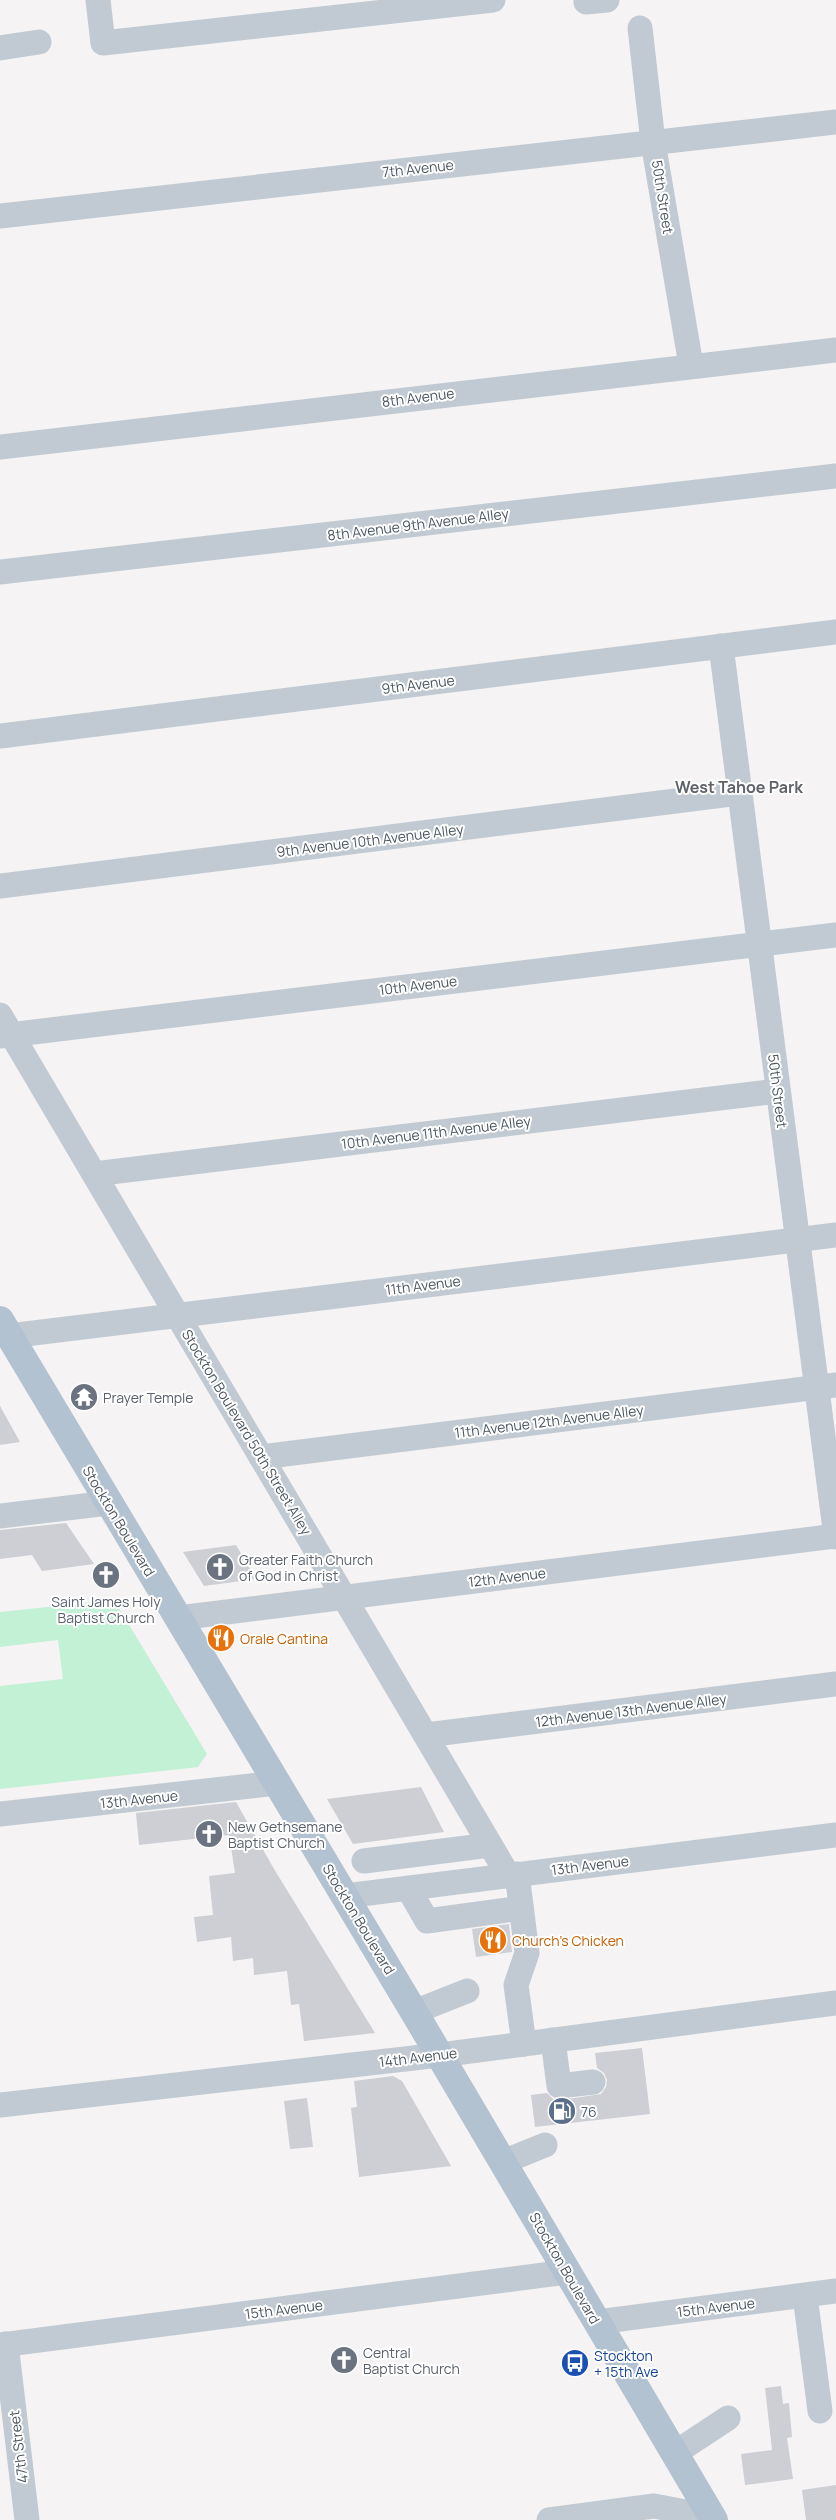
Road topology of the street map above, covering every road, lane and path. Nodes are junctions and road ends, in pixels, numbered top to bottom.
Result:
1 (98, 0) edge
2 (492, 0) edge
3 (586, 0) edge
4 (607, 0) edge
5 (297, 11) edge
6 (640, 28) dead end
7 (39, 42) dead end
8 (0, 48) edge
9 (836, 122) edge
10 (654, 142) junction
11 (0, 216) edge
12 (836, 350) edge
13 (691, 365) junction
14 (0, 447) edge
15 (836, 476) edge
16 (0, 572) edge
17 (836, 632) edge
18 (720, 646) junction
19 (0, 736) edge
20 (739, 793) junction
21 (0, 886) edge
22 (836, 935) edge
23 (759, 944) junction
24 (4, 1028) edge
25 (778, 1092) junction
26 (94, 1174) junction
27 (836, 1234) edge
28 (797, 1239) junction
29 (178, 1316) junction
30 (5, 1328) edge
31 (826, 1386) edge
32 (261, 1457) junction
33 (110, 1503) junction
34 (0, 1516) edge
35 (836, 1537) edge
36 (344, 1597) junction
37 (178, 1618) junction
38 (836, 1684) edge
39 (426, 1735) junction
40 (277, 1783) junction
41 (0, 1814) edge
42 (836, 1834) edge
43 (490, 1845) junction
44 (364, 1861) dead end
45 (513, 1874) junction
46 (408, 1888) junction
47 (345, 1896) junction
48 (521, 1908) junction
49 (467, 1990) dead end
50 (836, 2003) edge
51 (414, 2012) junction
52 (553, 2040) junction
53 (524, 2044) junction
54 (440, 2055) junction
55 (593, 2082) dead end
56 (0, 2104) edge
57 (545, 2145) dead end
58 (503, 2162) junction
59 (567, 2272) junction
60 (836, 2292) edge
61 (805, 2296) junction
62 (597, 2322) junction
63 (3, 2344) edge
64 (820, 2411) dead end
65 (728, 2418) dead end
66 (674, 2453) junction
67 (713, 2518) edge
68 (27, 2520) edge
69 (549, 2520) edge

1 - 5 street
2 - 5 street
3 - 4 street
6 - 10 street, 50th Street
7 - 8 street
9 - 10 street, 7th Avenue
10 - 11 street, 7th Avenue
10 - 13 street, 50th Street
12 - 13 street, 8th Avenue
13 - 14 street, 8th Avenue
15 - 16 street, 8th Avenue 9th Avenue Alley
17 - 18 street, 9th Avenue
18 - 19 street, 9th Avenue
18 - 20 street, 50th Street
20 - 21 street, 9th Avenue 10th Avenue Alley
20 - 23 street, 50th Street
22 - 23 street, 10th Avenue
23 - 24 street, 10th Avenue
23 - 25 street, 50th Street
24 - 26 street, Stockton Boulevard 50th Street Alley
25 - 26 street, 10th Avenue 11th Avenue Alley
25 - 28 street, 50th Street
26 - 29 street, Stockton Boulevard 50th Street Alley
27 - 28 street, 11th Avenue
28 - 29 street, 11th Avenue
28 - 31 street, 50th Street
29 - 30 street, 11th Avenue
29 - 32 street, Stockton Boulevard 50th Street Alley
30 - 33 main road, Stockton Boulevard
31 - 32 street, 11th Avenue 12th Avenue Alley
31 - 35 street, 50th Street
32 - 36 street, Stockton Boulevard 50th Street Alley
33 - 34 street
33 - 37 main road, Stockton Boulevard
35 - 36 street, 12th Avenue
36 - 37 street, 12th Avenue
36 - 39 street, Stockton Boulevard 50th Street Alley
37 - 40 main road, Stockton Boulevard
38 - 39 street, 12th Avenue 13th Avenue Alley
39 - 43 street, Stockton Boulevard 50th Street Alley
40 - 41 street, 13th Avenue
40 - 47 main road, Stockton Boulevard
42 - 45 street, 13th Avenue
43 - 44 street
43 - 45 street, Stockton Boulevard 50th Street Alley
45 - 46 street, 13th Avenue
45 - 48 street
46 - 47 street, 13th Avenue
46 - 48 street
47 - 51 main road, Stockton Boulevard
48 - 53 street
49 - 51 street
50 - 52 street, 14th Avenue
51 - 54 main road, Stockton Boulevard
52 - 53 street, 14th Avenue
52 - 55 street
53 - 54 street, 14th Avenue
54 - 56 street, 14th Avenue
54 - 58 main road, Stockton Boulevard
57 - 58 street
58 - 59 main road, Stockton Boulevard
59 - 62 main road, Stockton Boulevard
59 - 63 street, 15th Avenue
60 - 61 street, 15th Avenue
61 - 62 street, 15th Avenue
61 - 64 street
62 - 66 main road, Stockton Boulevard
63 - 68 street, 47th Street
65 - 66 street
66 - 67 main road, Stockton Boulevard
67 - 69 street

